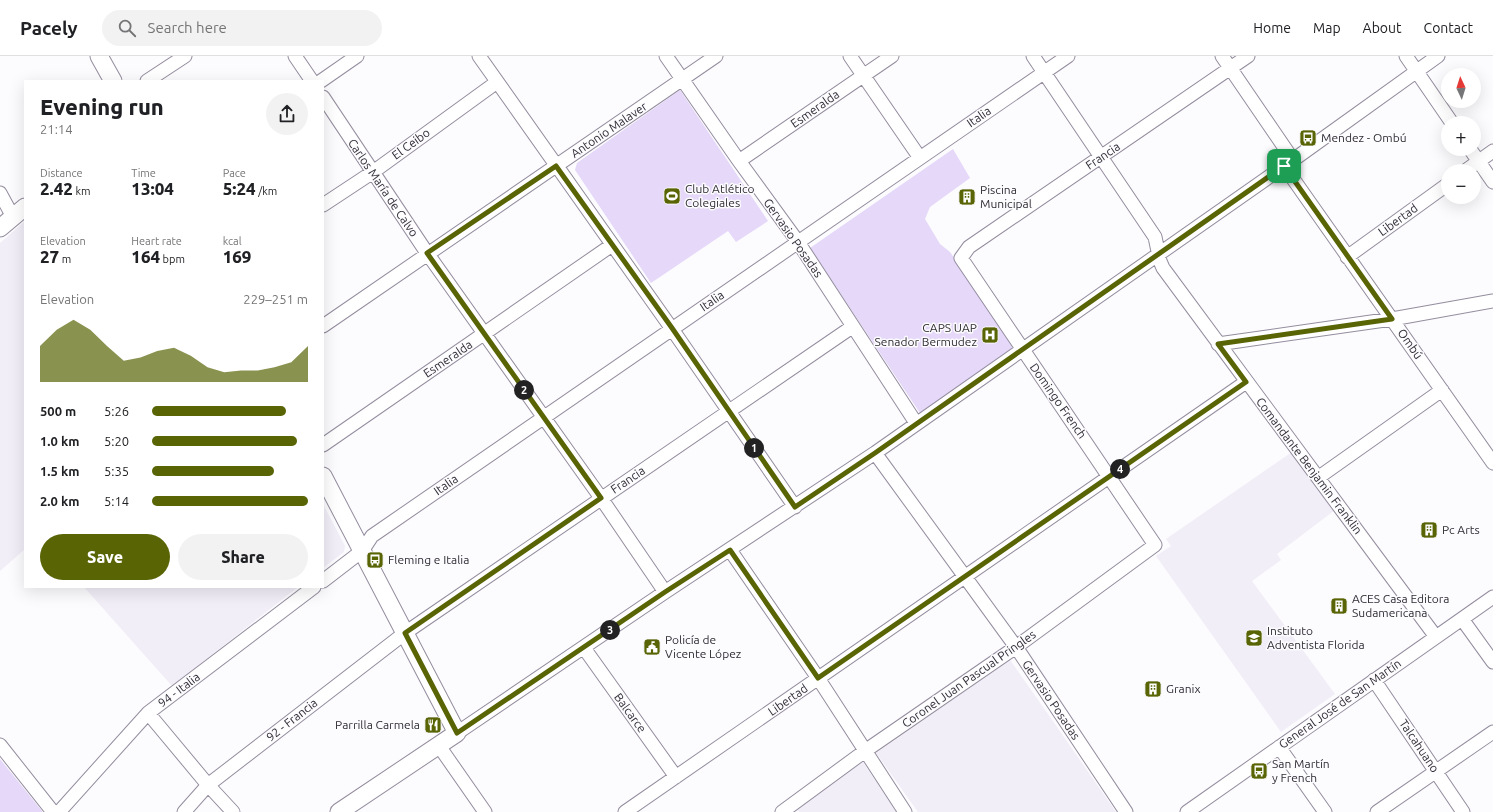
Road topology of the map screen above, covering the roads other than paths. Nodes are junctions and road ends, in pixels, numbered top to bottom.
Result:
1 (99, 56) edge
2 (184, 56) edge
3 (295, 56) edge
4 (357, 56) edge
5 (479, 56) edge
6 (666, 56) edge
7 (716, 56) edge
8 (850, 56) edge
9 (892, 56) edge
10 (1033, 56) edge
11 (1068, 56) edge
12 (1222, 56) edge
13 (1248, 56) edge
14 (1406, 56) edge
15 (1438, 56) edge
16 (1231, 68) junction
17 (1416, 71) junction
18 (1044, 73) junction
19 (864, 75) junction
20 (682, 79) junction
21 (112, 80) edge
22 (148, 80) edge
23 (311, 80) edge
24 (322, 80) edge
25 (497, 82) junction
26 (324, 98) edge
27 (1447, 116) edge
28 (1493, 151) edge
29 (1475, 156) edge
30 (1101, 157) junction
31 (920, 158) junction
32 (739, 161) junction
33 (1478, 161) junction
34 (1288, 163) junction
35 (1474, 164) edge
36 (556, 166) junction
37 (373, 172) junction
38 (1493, 182) edge
39 (1441, 189) edge
40 (0, 193) edge
41 (324, 204) edge
42 (12, 218) edge
43 (798, 242) junction
44 (612, 245) junction
45 (427, 253) junction
46 (1159, 254) junction
47 (1347, 257) junction
48 (961, 258) joint
49 (1493, 301) edge
50 (1392, 319) junction
51 (324, 325) edge
52 (852, 327) junction
53 (672, 328) junction
54 (484, 334) junction
55 (1218, 344) junction
56 (1022, 349) junction
57 (1246, 382) junction
58 (1442, 390) junction
59 (728, 411) junction
60 (543, 417) junction
61 (916, 423) junction
62 (324, 444) edge
63 (875, 453) junction
64 (1491, 456) edge
65 (1110, 476) junction
66 (1319, 477) junction
67 (324, 478) edge
68 (601, 498) junction
69 (795, 507) junction
70 (1156, 545) joint
71 (730, 550) junction
72 (362, 551) junction
73 (965, 576) junction
74 (324, 579) edge
75 (313, 588) edge
76 (665, 592) junction
77 (1493, 597) edge
78 (1462, 619) junction
79 (405, 633) junction
80 (1436, 637) junction
81 (1016, 647) junction
82 (584, 648) junction
83 (1493, 662) edge
84 (818, 678) junction
85 (1374, 680) junction
86 (148, 713) junction
87 (1493, 732) edge
88 (457, 733) junction
89 (0, 745) edge
90 (439, 746) junction
91 (1278, 747) junction
92 (865, 751) junction
93 (1436, 771) junction
94 (676, 777) junction
95 (208, 785) junction
96 (788, 810) edge
97 (1190, 811) edge
98 (53, 812) edge
99 (59, 812) edge
100 (184, 812) edge
101 (233, 812) edge
102 (339, 812) edge
103 (485, 812) edge
104 (625, 812) edge
105 (905, 812) edge
106 (1126, 812) edge
107 (1325, 812) edge
108 (1377, 812) edge
109 (1463, 812) edge

1 - 21 main road
2 - 22 street
3 - 23 street
4 - 24 street
5 - 25 street
6 - 20 street, Gervasio Posadas
7 - 20 street, Antonio Malaver
8 - 19 street
9 - 19 street, Esmeralda
10 - 18 street, Comandante Benjamin Franklin
11 - 18 street, Italia
12 - 16 street, Ombú
13 - 16 street, Francia
14 - 17 street
15 - 17 street
16 - 30 street, Francia
16 - 34 street, Ombú
17 - 27 street
17 - 34 street
18 - 30 street, Comandante Benjamin Franklin
18 - 31 street, Italia
19 - 31 street
19 - 32 street, Esmeralda
20 - 32 street, Gervasio Posadas
20 - 36 street, Antonio Malaver
25 - 36 street
25 - 37 street, El Ceibo
26 - 37 street, Carlos María de Calvo
28 - 33 street
29 - 33 street
30 - 46 street, Comandante Benjamin Franklin
30 - 48 street, Francia
31 - 43 street, Italia
32 - 43 street, Gervasio Posadas
33 - 35 street
33 - 38 street
34 - 46 street
34 - 47 street, Ombú
36 - 44 street
36 - 45 street, Antonio Malaver
37 - 41 street, El Ceibo
37 - 45 street, Carlos María de Calvo
39 - 47 street, Libertad
40 - 42 street
43 - 52 street, Gervasio Posadas
43 - 53 street, Italia
44 - 53 street
44 - 54 street, Esmeralda
45 - 51 street, Antonio Malaver
45 - 54 street, Carlos María de Calvo
46 - 55 street, Comandante Benjamin Franklin
46 - 56 street
47 - 50 street, Ombú
48 - 56 street, Domingo French
49 - 50 street
50 - 55 street
50 - 58 street, Ombú
52 - 59 street, Francia
52 - 61 street, Gervasio Posadas
53 - 59 street
53 - 60 street, Italia
54 - 60 street, Carlos María de Calvo
54 - 62 street, Esmeralda
55 - 57 street, Comandante Benjamin Franklin
56 - 61 street
56 - 65 street, Domingo French
57 - 65 street, Libertad
57 - 66 street, Comandante Benjamin Franklin
58 - 64 street, Ombú
58 - 66 street
59 - 68 street, Francia
59 - 69 street
60 - 68 street, Carlos María de Calvo
60 - 72 street, Italia
61 - 63 street
63 - 69 street
63 - 73 street, Gervasio Posadas
65 - 70 street, Domingo French
65 - 73 street, Libertad
66 - 80 street, Comandante Benjamin Franklin
67 - 72 main road
68 - 76 street, Carlos María de Calvo
68 - 79 street, Francia
69 - 71 street
70 - 81 street, Coronel Juan Pascual Pringles
71 - 76 street
71 - 84 street
72 - 74 street
72 - 79 main road
73 - 81 street, Gervasio Posadas
73 - 84 street, Libertad
75 - 86 street, 94 - Italia
76 - 82 street
77 - 78 street, General José de San Martín
78 - 80 street, General José de San Martín
78 - 83 street
79 - 88 main road
79 - 95 street, 92 - Francia
80 - 85 street, General José de San Martín
81 - 92 street, Coronel Juan Pascual Pringles
81 - 106 street, Gervasio Posadas
82 - 88 street
82 - 94 street, Balcarce
84 - 92 street
84 - 94 street, Libertad
85 - 91 street, General José de San Martín
85 - 93 street, Talcahuano
86 - 95 street
86 - 99 street, 94 - Italia
87 - 93 street
88 - 90 main road
89 - 98 street
90 - 102 main road
90 - 103 street
91 - 97 street, General José de San Martín
91 - 107 street
92 - 96 street, Coronel Juan Pascual Pringles
92 - 105 street
93 - 108 street
93 - 109 street, Talcahuano
94 - 104 street, Libertad
95 - 100 street, 92 - Francia
95 - 101 street

